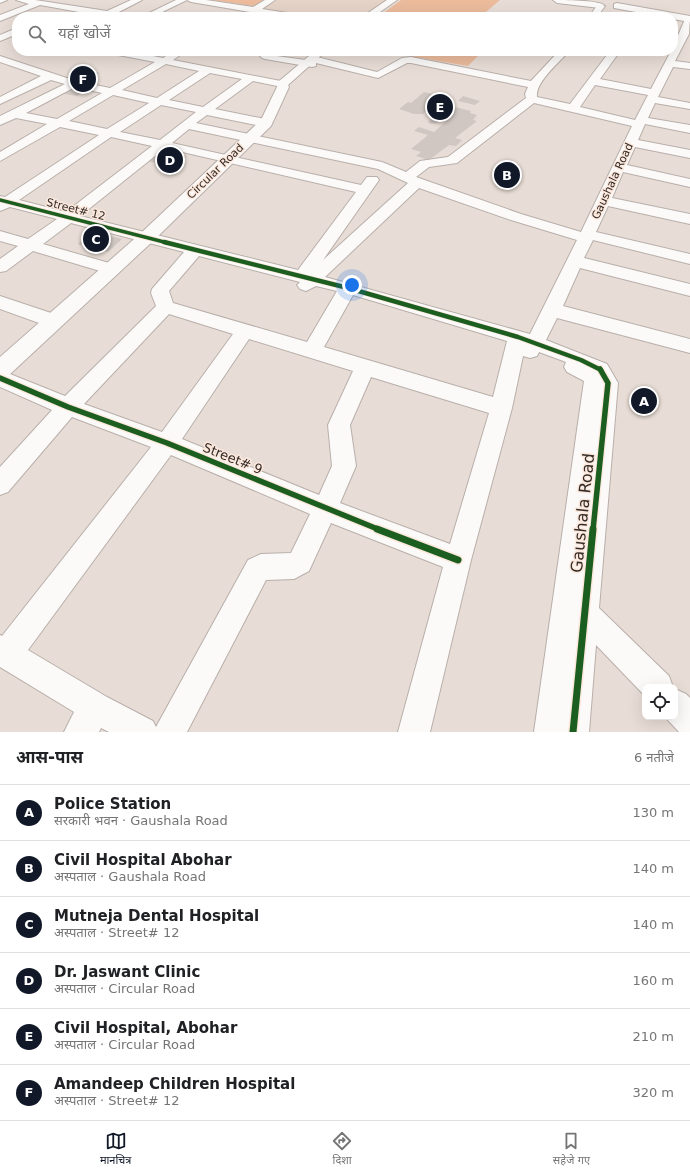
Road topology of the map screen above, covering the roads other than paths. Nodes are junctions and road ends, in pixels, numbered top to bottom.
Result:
1 (3, 0) edge
2 (20, 0) edge
3 (138, 0) edge
4 (183, 0) edge
5 (191, 0) edge
6 (271, 0) edge
7 (393, 0) edge
8 (399, 0) edge
9 (557, 0) edge
10 (571, 0) edge
11 (0, 1) edge
12 (44, 1) edge
13 (86, 3) dead end
14 (217, 4) junction
15 (609, 4) edge
16 (73, 8) junction
17 (254, 10) junction
18 (205, 11) dead end
19 (16, 12) edge
20 (63, 12) edge
21 (100, 12) edge
22 (109, 12) edge
23 (157, 12) edge
24 (251, 12) edge
25 (265, 12) edge
26 (375, 12) edge
27 (381, 12) edge
28 (599, 12) edge
29 (638, 12) edge
30 (12, 13) edge
31 (0, 18) edge
32 (680, 18) edge
33 (0, 31) edge
34 (12, 32) edge
35 (12, 33) edge
36 (0, 38) edge
37 (683, 40) edge
38 (678, 49) edge
39 (12, 55) edge
40 (146, 56) edge
41 (172, 56) edge
42 (267, 56) edge
43 (284, 56) edge
44 (560, 56) edge
45 (569, 56) edge
46 (611, 56) edge
47 (674, 56) edge
48 (0, 59) edge
49 (165, 60) junction
50 (314, 60) edge
51 (670, 63) junction
52 (22, 66) junction
53 (690, 66) edge
54 (209, 69) junction
55 (251, 69) junction
56 (7, 73) dead end
57 (50, 76) junction
58 (593, 81) junction
59 (74, 84) junction
60 (282, 85) junction
61 (111, 92) junction
62 (532, 93) junction
63 (658, 93) junction
64 (0, 101) edge
65 (158, 101) junction
66 (690, 106) edge
67 (572, 109) junction
68 (206, 110) junction
69 (15, 114) junction
70 (0, 121) edge
71 (640, 122) junction
72 (56, 123) junction
73 (266, 123) junction
74 (187, 125) junction
75 (690, 129) edge
76 (108, 134) junction
77 (250, 138) junction
78 (630, 142) junction
79 (162, 144) junction
80 (690, 154) edge
81 (0, 157) edge
82 (228, 159) junction
83 (382, 166) junction
84 (618, 168) junction
85 (412, 179) junction
86 (690, 183) edge
87 (365, 190) junction
88 (603, 200) junction
89 (2, 203) edge
90 (68, 218) junction
91 (690, 219) edge
92 (0, 236) edge
93 (586, 236) junction
94 (141, 242) junction
95 (30, 245) junction
96 (192, 254) junction
97 (690, 259) edge
98 (574, 261) junction
99 (0, 267) edge
100 (110, 269) junction
101 (305, 281) junction
102 (690, 290) edge
103 (346, 291) junction
104 (0, 302) edge
105 (166, 307) junction
106 (552, 310) junction
107 (53, 320) junction
108 (245, 331) junction
109 (524, 344) junction
110 (690, 346) edge
111 (312, 351) junction
112 (365, 367) junction
113 (1, 378) edge
114 (68, 407) junction
115 (501, 408) junction
116 (167, 443) junction
117 (0, 484) edge
118 (325, 508) junction
119 (458, 560) junction
120 (576, 605) junction
121 (3, 652) edge
122 (655, 684) edge
123 (678, 708) edge
124 (88, 720) edge
125 (690, 721) edge
126 (142, 732) edge
127 (170, 732) edge
128 (414, 732) edge
129 (550, 732) edge
130 (573, 732) edge

1 - 11 street
2 - 12 street
3 - 22 street
4 - 23 street
5 - 14 street
6 - 17 street
7 - 26 main road
8 - 27 main road
9 - 15 main road
10 - 15 main road
12 - 16 street
12 - 19 street
13 - 16 street
14 - 17 street
14 - 18 street
15 - 28 street
15 - 29 main road
16 - 20 street
16 - 21 street
17 - 24 street
17 - 25 street
30 - 31 street
32 - 37 street, Gaushala Road
33 - 34 street
35 - 36 street
37 - 38 street, Gaushala Road
39 - 48 street
40 - 49 street
41 - 49 street
42 - 55 street
43 - 50 street
44 - 62 street
45 - 62 street
46 - 58 street
47 - 51 street, Gaushala Road
48 - 52 street
49 - 54 street
49 - 61 street
50 - 60 main road, Circular Road
50 - 62 street
51 - 53 street
51 - 63 street, Gaushala Road
52 - 56 street
52 - 57 street
54 - 55 street
54 - 65 street
55 - 60 street
55 - 68 street
57 - 59 street
57 - 64 street
58 - 63 street
58 - 67 street
59 - 61 street
59 - 69 street
60 - 73 main road, Circular Road
61 - 65 street
61 - 72 street
62 - 67 street
62 - 85 street
63 - 66 street
63 - 71 street, Gaushala Road
65 - 68 street
65 - 76 street
67 - 71 street
68 - 73 street
68 - 74 street
69 - 70 street
69 - 72 street
71 - 75 street
71 - 78 street, Gaushala Road
72 - 76 street
72 - 81 street
73 - 77 main road, Circular Road
74 - 77 street
74 - 79 street
76 - 79 street
76 - 89 street
77 - 82 main road, Circular Road
77 - 83 street
78 - 80 street
78 - 84 street, Gaushala Road
79 - 82 street
79 - 90 street
82 - 87 street
82 - 94 main road, Circular Road
83 - 85 street
83 - 87 street
84 - 86 street
84 - 88 street, Gaushala Road
85 - 93 street
85 - 101 street
87 - 101 street
88 - 91 street
88 - 93 street, Gaushala Road
89 - 90 street, Street# 12
90 - 94 street, Street# 12
90 - 95 street
92 - 95 street
93 - 97 street
93 - 98 street, Gaushala Road
94 - 96 street, Street# 12
94 - 100 main road, Circular Road
94 - 113 main road, Circular Road
95 - 99 street
95 - 100 street
96 - 101 street, Street# 12
96 - 105 street
98 - 102 street
98 - 106 street, Gaushala Road
100 - 107 main road, Circular Road
101 - 103 street, Street# 12
103 - 109 street, Street# 12
103 - 111 street
104 - 107 street
105 - 108 street
105 - 114 street
106 - 109 street, Gaushala Road
106 - 110 street
107 - 113 main road, Circular Road
108 - 111 street
108 - 116 street
109 - 115 street
109 - 120 street, Gaushala Road
111 - 112 street
112 - 115 street
112 - 118 street
113 - 114 street, Street# 9
114 - 116 street, Street# 9
114 - 117 street
115 - 119 street
116 - 118 street, Street# 9
116 - 121 street
118 - 119 street, Street# 9
118 - 127 street
119 - 128 street
120 - 122 street
120 - 129 street, Gaushala Road
120 - 130 street, Gaushala Road
121 - 124 street
123 - 125 street
124 - 126 street

